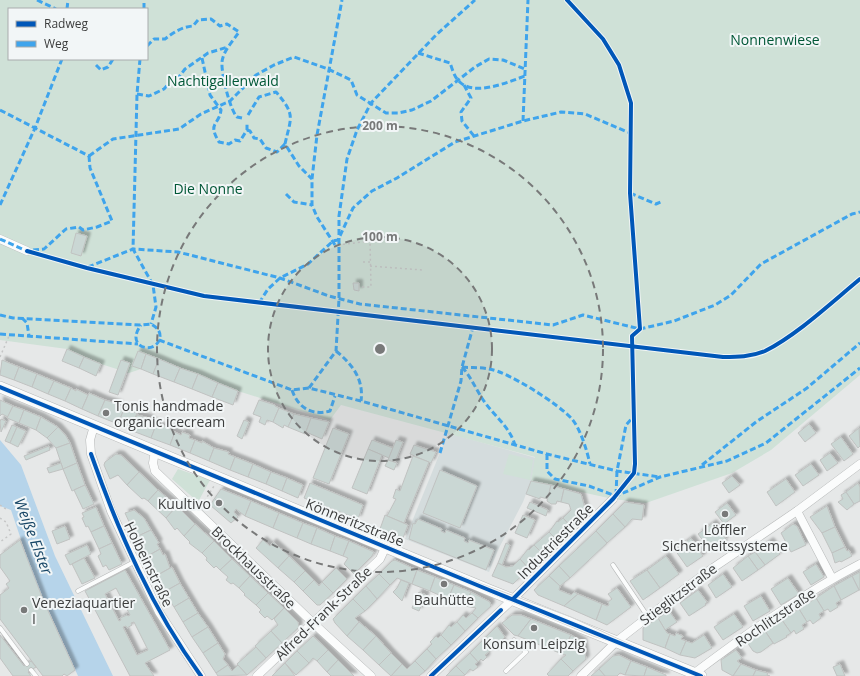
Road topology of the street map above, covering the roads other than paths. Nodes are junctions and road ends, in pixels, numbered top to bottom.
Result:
1 (0, 239) edge
2 (28, 251) dead end
3 (0, 387) edge
4 (94, 426) junction
5 (155, 451) junction
6 (860, 464) edge
7 (613, 500) dead end
8 (797, 511) junction
9 (386, 546) junction
10 (134, 562) junction
11 (860, 564) edge
12 (613, 565) dead end
13 (832, 578) junction
14 (78, 591) dead end
15 (513, 599) junction
16 (648, 616) junction
17 (313, 623) junction
18 (0, 628) edge
19 (514, 640) dead end
20 (617, 641) junction
21 (27, 664) dead end
22 (31, 670) dead end
23 (506, 672) dead end
24 (697, 675) edge
25 (36, 676) edge
26 (201, 676) edge
27 (257, 676) edge
28 (371, 676) edge
29 (431, 676) edge
30 (581, 676) edge

1 - 2 street
3 - 4 main road, Könneritzstraße
4 - 5 main road, Könneritzstraße
4 - 10 street, Holbeinstraße
5 - 9 main road, Könneritzstraße
5 - 17 street, Brockhausstraße
6 - 8 street, Stieglitzstraße
7 - 15 street, Industriestraße
8 - 13 street
8 - 16 street, Stieglitzstraße
9 - 15 main road, Könneritzstraße
9 - 17 street, Alfred-Frank-Straße
10 - 14 lane
10 - 26 street, Holbeinstraße
11 - 13 street, Rochlitzstraße
12 - 16 lane
13 - 24 street, Rochlitzstraße
15 - 20 main road, Könneritzstraße
15 - 29 street, Industriestraße
16 - 20 street, Stieglitzstraße
17 - 27 street, Alfred-Frank-Straße
17 - 28 street, Brockhausstraße
18 - 21 lane
19 - 23 lane
20 - 24 main road, Könneritzstraße
20 - 30 street, Stieglitzstraße
22 - 25 lane

